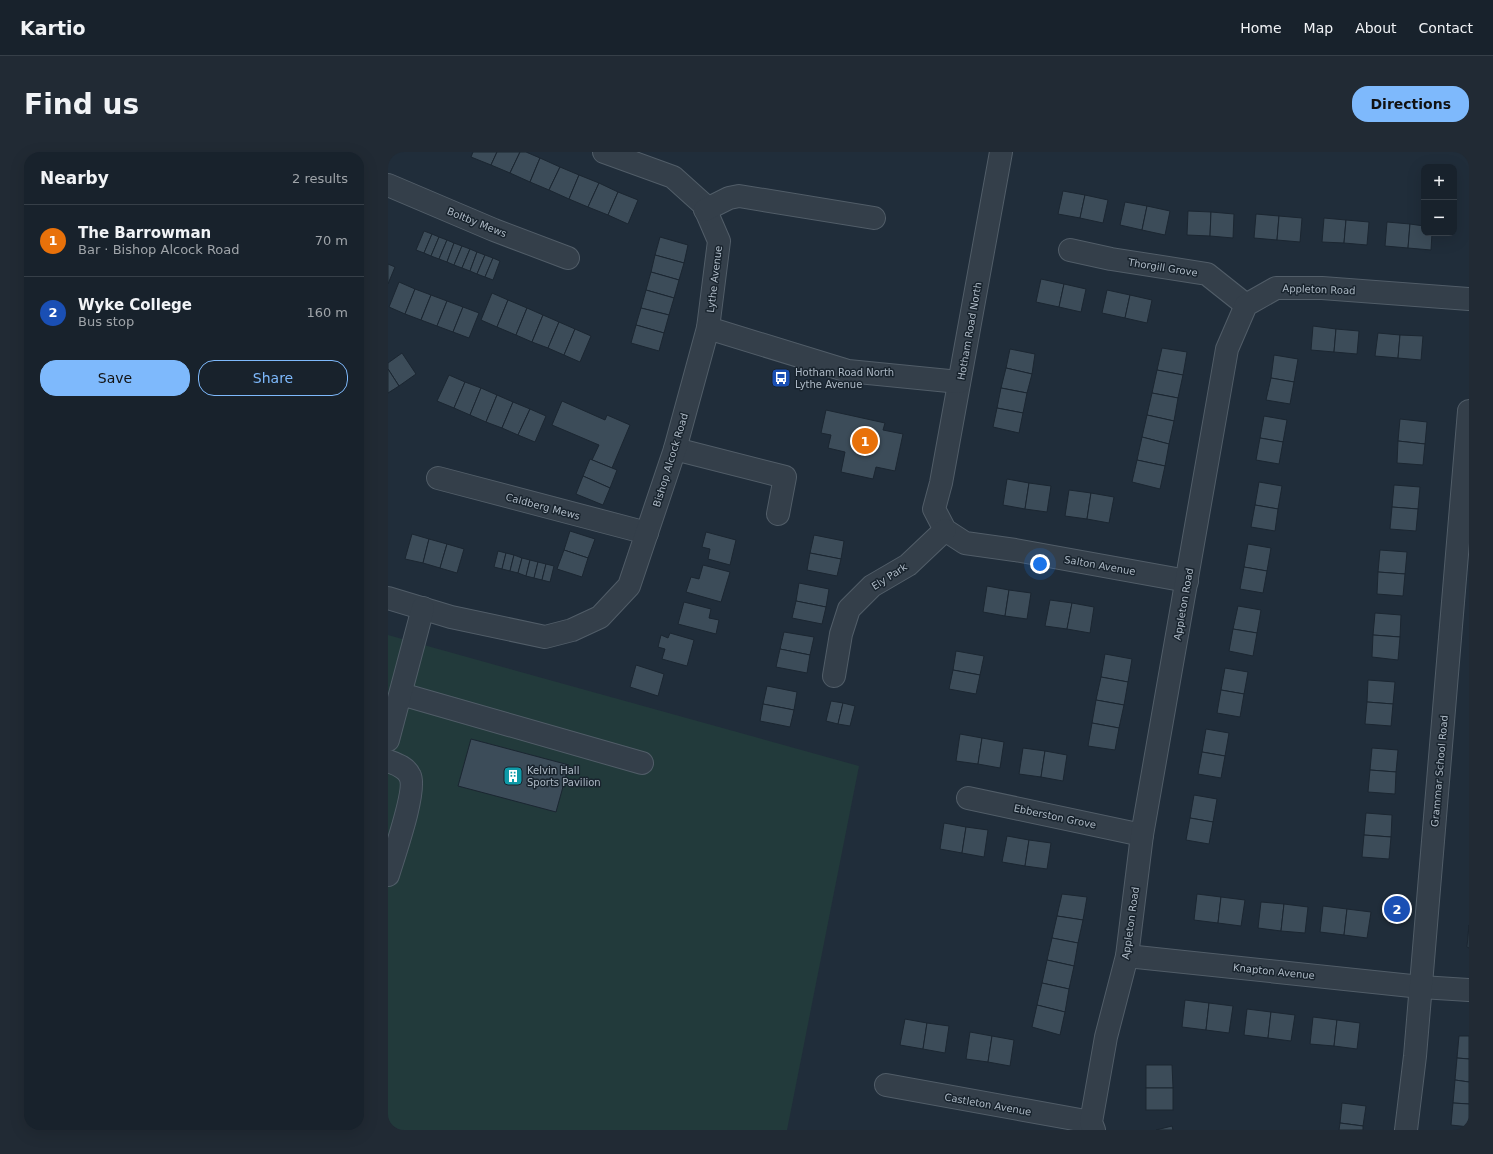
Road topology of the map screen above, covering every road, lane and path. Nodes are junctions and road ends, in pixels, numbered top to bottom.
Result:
1 (604, 152) edge
2 (1001, 152) edge
3 (388, 185) edge
4 (705, 210) junction
5 (874, 218) dead end
6 (1070, 250) dead end
7 (568, 258) dead end
8 (1469, 299) edge
9 (1246, 305) junction
10 (708, 328) junction
11 (959, 382) junction
12 (1469, 411) edge
13 (675, 449) junction
14 (438, 478) dead end
15 (934, 509) joint
16 (778, 514) dead end
17 (945, 530) junction
18 (647, 534) junction
19 (1187, 581) junction
20 (388, 598) edge
21 (423, 608) junction
22 (834, 676) dead end
23 (400, 694) junction
24 (388, 740) edge
25 (388, 761) edge
26 (642, 763) dead end
27 (968, 798) dead end
28 (1142, 835) junction
29 (388, 876) edge
30 (1127, 956) junction
31 (1421, 987) junction
32 (1469, 990) edge
33 (886, 1085) dead end
34 (1092, 1126) edge
35 (1406, 1130) edge

1 - 4 street, Lythe Avenue
2 - 11 street, Hotham Road North
3 - 7 street, Boltby Mews
4 - 5 street
4 - 10 street, Lythe Avenue
6 - 9 street, Thorgill Grove
8 - 9 street, Appleton Road
9 - 19 street, Appleton Road
10 - 11 street
10 - 13 street, Bishop Alcock Road
11 - 15 street, Hotham Road North
12 - 31 street, Grammar School Road
13 - 16 street
13 - 18 street, Bishop Alcock Road
14 - 18 street, Caldberg Mews
15 - 17 street, Salton Avenue
17 - 19 street, Salton Avenue
17 - 22 street, Ely Park
18 - 21 street, Bishop Alcock Road
19 - 28 street, Appleton Road
20 - 21 street, Bishop Alcock Road
21 - 23 street
23 - 24 street
23 - 26 street
25 - 29 street
27 - 28 street, Ebberston Grove
28 - 30 street, Appleton Road
30 - 31 street, Knapton Avenue
30 - 34 street, Appleton Road
31 - 32 street, Knapton Avenue
31 - 35 street, Grammar School Road
33 - 34 street, Castleton Avenue

